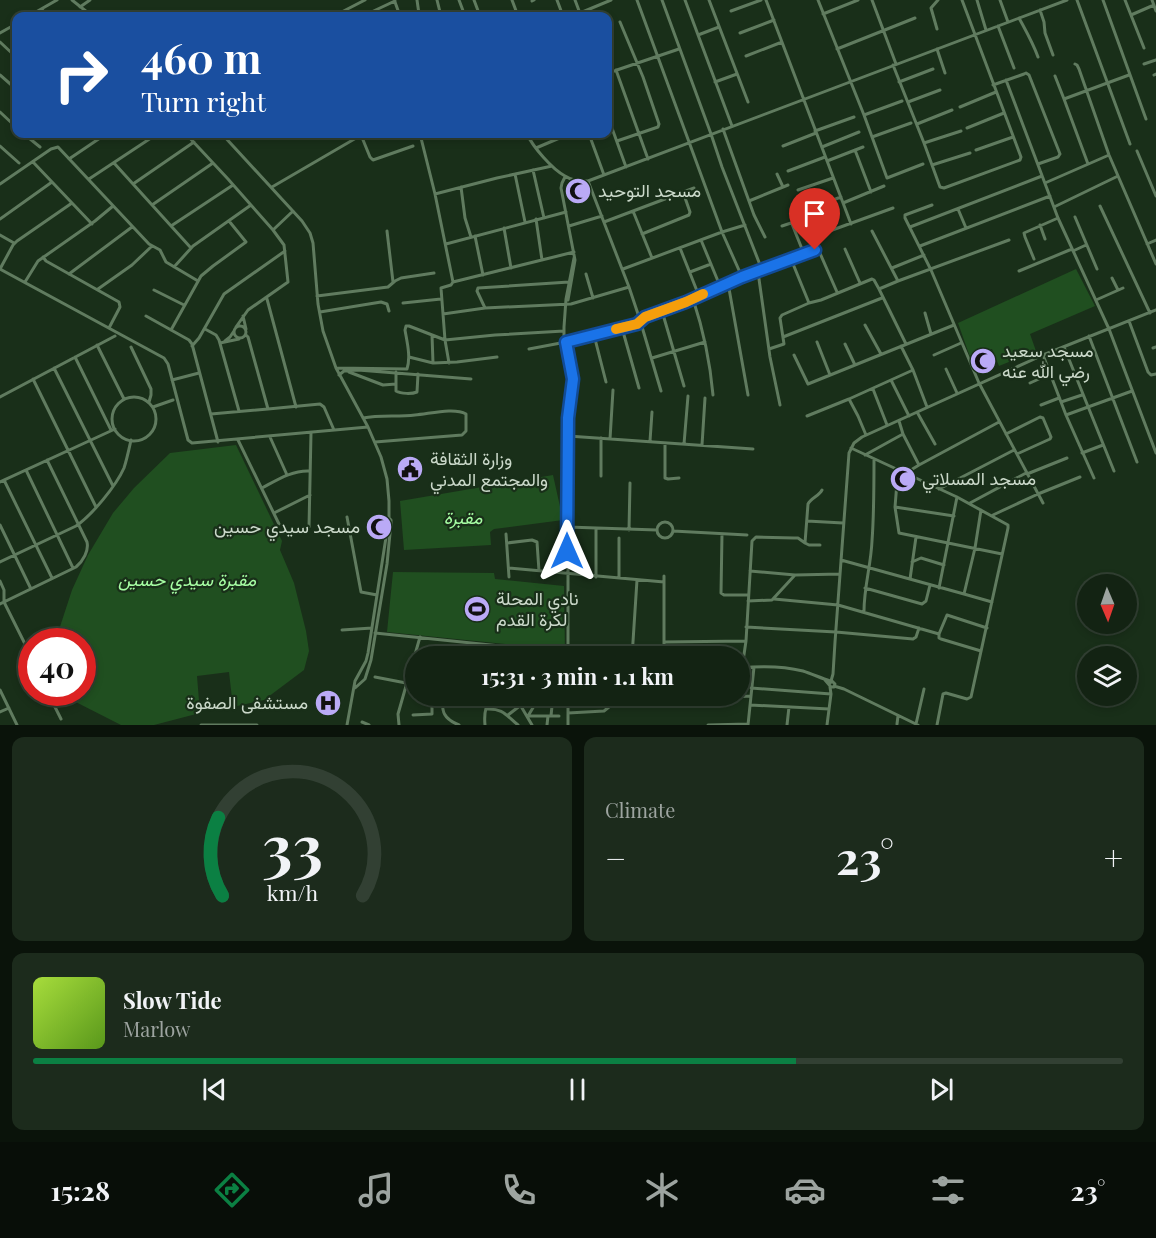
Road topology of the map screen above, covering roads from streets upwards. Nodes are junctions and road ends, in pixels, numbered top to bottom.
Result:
1 (57, 0) edge
2 (72, 0) edge
3 (90, 0) edge
4 (365, 0) edge
5 (611, 0) edge
6 (637, 0) edge
7 (662, 0) edge
8 (685, 0) edge
9 (709, 0) edge
10 (761, 0) edge
11 (766, 0) edge
12 (818, 0) edge
13 (858, 0) edge
14 (872, 0) edge
15 (938, 0) edge
16 (962, 0) edge
17 (976, 0) edge
18 (1000, 0) edge
19 (1066, 0) edge
20 (1077, 0) edge
21 (1102, 0) edge
22 (1125, 0) edge
23 (1152, 0) edge
24 (395, 1) edge
25 (1154, 5) junction
26 (80, 7) junction
27 (41, 9) junction
28 (1040, 10) junction
29 (730, 11) dead end
30 (1156, 11) edge
31 (36, 12) edge
32 (44, 12) edge
33 (87, 12) edge
34 (342, 12) edge
35 (372, 12) edge
36 (587, 12) edge
37 (823, 14) junction
38 (1131, 15) junction
39 (915, 18) dead end
40 (1019, 18) junction
41 (774, 20) junction
42 (620, 22) dead end
43 (1008, 22) junction
44 (998, 26) junction
45 (719, 27) junction
46 (937, 29) dead end
47 (885, 30) junction
48 (986, 30) junction
49 (740, 33) dead end
50 (975, 34) junction
51 (698, 35) junction
52 (0, 42) edge
53 (782, 42) junction
54 (1144, 48) dead end
55 (679, 49) junction
56 (837, 49) junction
57 (937, 49) junction
58 (12, 53) edge
59 (1053, 55) dead end
60 (746, 56) dead end
61 (658, 57) junction
62 (1038, 57) dead end
63 (1156, 60) edge
64 (637, 63) junction
65 (895, 64) junction
66 (1075, 64) dead end
67 (1144, 64) dead end
68 (1014, 68) dead end
69 (933, 69) dead end
70 (616, 70) junction
71 (612, 72) edge
72 (945, 73) dead end
73 (737, 74) junction
74 (0, 75) edge
75 (1130, 75) junction
76 (1055, 76) dead end
77 (1006, 80) junction
78 (850, 81) junction
79 (715, 82) junction
80 (899, 82) junction
81 (1107, 83) junction
82 (12, 85) edge
83 (993, 85) junction
84 (940, 90) dead end
85 (1087, 91) junction
86 (996, 92) junction
87 (803, 99) junction
88 (1065, 99) junction
89 (902, 101) dead end
90 (748, 102) dead end
91 (908, 102) junction
92 (960, 107) dead end
93 (952, 110) dead end
94 (1004, 113) junction
95 (864, 115) junction
96 (854, 117) dead end
97 (1146, 119) dead end
98 (911, 123) dead end
99 (916, 124) junction
100 (732, 126) junction
101 (612, 128) edge
102 (967, 128) dead end
103 (723, 129) junction
104 (960, 131) dead end
105 (816, 132) junction
106 (859, 132) dead end
107 (639, 133) junction
108 (711, 134) junction
109 (1013, 136) junction
110 (872, 137) junction
111 (29, 138) edge
112 (100, 138) edge
113 (151, 138) edge
114 (190, 138) edge
115 (226, 138) edge
116 (355, 138) edge
117 (363, 138) edge
118 (421, 138) edge
119 (530, 138) edge
120 (561, 138) edge
121 (590, 138) edge
122 (617, 141) junction
123 (690, 141) junction
124 (194, 142) junction
125 (924, 144) junction
126 (1130, 144) dead end
127 (0, 146) edge
128 (783, 146) dead end
129 (40, 147) dead end
130 (413, 147) dead end
131 (863, 147) dead end
132 (536, 148) junction
133 (822, 148) junction
134 (855, 150) junction
135 (976, 150) dead end
136 (1137, 151) dead end
137 (970, 153) dead end
138 (1110, 155) junction
139 (69, 159) junction
140 (648, 159) junction
141 (826, 159) junction
142 (33, 161) junction
143 (18, 163) dead end
144 (114, 163) junction
145 (213, 163) junction
146 (922, 164) dead end
147 (1038, 164) junction
148 (1088, 164) junction
149 (932, 165) junction
150 (552, 166) junction
151 (626, 167) junction
152 (533, 170) junction
153 (788, 171) dead end
154 (515, 174) junction
155 (777, 174) dead end
156 (604, 175) junction
157 (1042, 176) junction
158 (1119, 176) junction
159 (565, 177) junction
160 (833, 178) junction
161 (89, 180) junction
162 (588, 181) junction
163 (52, 182) junction
164 (1045, 183) junction
165 (0, 184) edge
166 (133, 184) junction
167 (233, 184) junction
168 (788, 184) dead end
169 (884, 186) dead end
170 (272, 187) junction
171 (461, 187) junction
172 (783, 187) junction
173 (694, 188) dead end
174 (798, 190) dead end
175 (682, 192) junction
176 (871, 192) junction
177 (435, 194) junction
178 (1050, 196) junction
179 (1156, 196) edge
180 (841, 197) junction
181 (748, 201) junction
182 (72, 203) junction
183 (843, 203) junction
184 (152, 205) junction
185 (251, 205) junction
186 (932, 205) dead end
187 (113, 206) junction
188 (1100, 206) dead end
189 (1054, 207) junction
190 (811, 208) dead end
191 (893, 208) dead end
192 (958, 209) junction
193 (293, 211) junction
194 (633, 211) junction
195 (566, 212) junction
196 (602, 216) junction
197 (1075, 217) dead end
198 (543, 218) junction
199 (1058, 218) junction
200 (0, 219) edge
201 (536, 219) junction
202 (229, 221) junction
203 (525, 222) junction
204 (604, 222) junction
205 (92, 224) junction
206 (851, 224) junction
207 (746, 225) junction
208 (1040, 225) junction
209 (171, 226) junction
210 (568, 226) junction
211 (782, 226) dead end
212 (132, 227) junction
213 (910, 227) junction
214 (504, 228) junction
215 (966, 228) junction
216 (273, 230) junction
217 (387, 231) dead end
218 (872, 231) dead end
219 (722, 232) junction
220 (642, 234) junction
221 (0, 235) edge
222 (473, 236) junction
223 (765, 237) dead end
224 (813, 237) dead end
225 (1045, 239) dead end
226 (701, 240) junction
227 (1009, 240) dead end
228 (1156, 240) edge
229 (14, 243) junction
230 (445, 244) junction
231 (1147, 244) junction
232 (1086, 245) junction
233 (152, 246) junction
234 (920, 246) junction
235 (191, 248) junction
236 (680, 248) junction
237 (844, 249) dead end
238 (1073, 250) junction
239 (286, 251) junction
240 (574, 252) junction
241 (804, 254) junction
242 (924, 255) junction
243 (43, 257) junction
244 (574, 258) junction
245 (652, 258) junction
246 (791, 259) junction
247 (1034, 259) dead end
248 (542, 260) junction
249 (711, 264) junction
250 (1156, 264) edge
251 (174, 267) junction
252 (512, 268) junction
253 (892, 268) junction
254 (0, 269) edge
255 (623, 269) junction
256 (1097, 269) dead end
257 (762, 270) junction
258 (931, 270) junction
259 (1019, 271) dead end
260 (690, 272) junction
261 (758, 272) junction
262 (434, 273) dead end
263 (69, 274) junction
264 (586, 274) dead end
265 (483, 276) junction
266 (742, 277) junction
267 (1112, 278) dead end
268 (198, 280) junction
269 (898, 281) junction
270 (25, 282) junction
271 (393, 282) junction
272 (453, 282) junction
273 (569, 282) junction
274 (728, 283) junction
275 (860, 283) junction
276 (720, 286) junction
277 (629, 287) junction
278 (1123, 288) dead end
279 (98, 289) junction
280 (879, 289) junction
281 (154, 290) dead end
282 (1118, 290) junction
283 (837, 292) junction
284 (318, 296) junction
285 (699, 296) junction
286 (266, 298) junction
287 (593, 298) junction
288 (883, 298) junction
289 (441, 299) junction
290 (693, 299) junction
291 (1096, 300) junction
292 (403, 303) dead end
293 (809, 303) junction
294 (566, 304) junction
295 (184, 305) junction
296 (485, 308) junction
297 (1156, 310) edge
298 (389, 311) dead end
299 (662, 311) junction
300 (319, 312) junction
301 (925, 313) dead end
302 (1150, 313) junction
303 (442, 314) junction
304 (146, 316) dead end
305 (243, 316) junction
306 (640, 320) junction
307 (1129, 321) junction
308 (866, 325) dead end
309 (954, 325) junction
310 (109, 328) junction
311 (622, 328) junction
312 (205, 329) junction
313 (236, 329) junction
314 (1109, 329) junction
315 (171, 330) junction
316 (246, 330) junction
317 (564, 331) junction
318 (931, 334) junction
319 (246, 335) junction
320 (432, 335) junction
321 (594, 335) junction
322 (115, 336) dead end
323 (1089, 336) junction
324 (783, 337) junction
325 (241, 338) junction
326 (445, 340) junction
327 (566, 342) junction
328 (705, 342) junction
329 (817, 342) dead end
330 (220, 343) junction
331 (962, 343) junction
332 (845, 344) dead end
333 (906, 344) junction
334 (98, 345) junction
335 (192, 346) junction
336 (901, 346) junction
337 (131, 347) dead end
338 (1064, 347) junction
339 (769, 349) junction
340 (529, 350) dead end
341 (674, 351) junction
342 (881, 354) junction
343 (794, 355) dead end
344 (934, 355) dead end
345 (1043, 355) junction
346 (75, 357) junction
347 (409, 357) junction
348 (497, 357) dead end
349 (652, 358) junction
350 (433, 363) junction
351 (449, 363) junction
352 (855, 365) junction
353 (54, 368) junction
354 (336, 368) junction
355 (946, 369) dead end
356 (913, 370) junction
357 (347, 371) junction
358 (396, 372) junction
359 (199, 373) junction
360 (418, 374) junction
361 (1050, 374) junction
362 (1156, 374) edge
363 (339, 375) junction
364 (830, 375) junction
365 (33, 379) junction
366 (471, 379) dead end
367 (172, 380) junction
368 (891, 380) junction
369 (606, 382) dead end
370 (979, 383) junction
371 (1030, 383) dead end
372 (396, 384) junction
373 (684, 386) dead end
374 (639, 388) dead end
375 (873, 389) junction
376 (613, 390) dead end
377 (1132, 390) junction
378 (661, 391) dead end
379 (957, 393) junction
380 (1082, 394) junction
381 (713, 395) dead end
382 (748, 395) dead end
383 (688, 396) dead end
384 (0, 397) edge
385 (705, 398) dead end
386 (1113, 398) junction
387 (124, 399) junction
388 (849, 399) junction
389 (1060, 399) junction
390 (173, 400) dead end
391 (149, 402) junction
392 (780, 405) dead end
393 (1041, 405) dead end
394 (927, 406) junction
395 (153, 407) junction
396 (296, 407) junction
397 (1087, 407) junction
398 (268, 409) junction
399 (239, 411) junction
400 (652, 412) dead end
401 (917, 412) junction
402 (211, 414) junction
403 (1066, 415) junction
404 (807, 416) dead end
405 (909, 416) junction
406 (363, 418) junction
407 (899, 421) junction
408 (999, 422) junction
409 (887, 425) junction
410 (368, 427) junction
411 (113, 429) junction
412 (334, 430) junction
413 (311, 433) junction
414 (903, 434) junction
415 (1006, 434) junction
416 (866, 435) junction
417 (568, 436) junction
418 (270, 437) junction
419 (601, 438) junction
420 (610, 439) junction
421 (90, 440) junction
422 (131, 440) junction
423 (238, 440) junction
424 (650, 441) junction
425 (218, 442) junction
426 (375, 442) junction
427 (665, 442) junction
428 (684, 444) junction
429 (935, 444) dead end
430 (702, 445) junction
431 (1103, 445) junction
432 (851, 448) junction
433 (753, 449) dead end
434 (68, 450) junction
435 (1014, 450) junction
436 (1083, 453) junction
437 (1156, 453) edge
438 (1017, 454) junction
439 (865, 455) junction
440 (1067, 458) dead end
441 (47, 460) junction
442 (874, 460) junction
443 (1137, 462) dead end
444 (919, 465) junction
445 (26, 470) junction
446 (898, 470) junction
447 (310, 471) junction
448 (1114, 471) dead end
449 (1027, 473) junction
450 (905, 474) junction
451 (287, 475) junction
452 (601, 476) dead end
453 (1080, 477) dead end
454 (679, 478) dead end
455 (1094, 478) dead end
456 (2, 481) edge
457 (630, 483) dead end
458 (112, 486) junction
459 (262, 488) junction
460 (939, 489) junction
461 (822, 490) dead end
462 (1038, 494) junction
463 (309, 495) junction
464 (957, 497) junction
465 (299, 501) junction
466 (969, 503) junction
467 (1042, 503) dead end
468 (309, 505) junction
469 (96, 507) junction
470 (895, 507) junction
471 (981, 510) junction
472 (274, 513) junction
473 (993, 515) junction
474 (954, 516) junction
475 (347, 517) dead end
476 (389, 518) junction
477 (807, 521) junction
478 (843, 523) junction
479 (79, 524) junction
480 (279, 524) dead end
481 (0, 525) edge
482 (309, 527) dead end
483 (567, 527) junction
484 (596, 528) junction
485 (628, 530) junction
486 (657, 530) junction
487 (673, 531) junction
488 (506, 534) dead end
489 (722, 534) junction
490 (58, 535) junction
491 (747, 535) dead end
492 (916, 537) junction
493 (620, 538) dead end
494 (507, 543) junction
495 (805, 543) junction
496 (948, 544) junction
497 (36, 545) junction
498 (820, 545) dead end
499 (914, 547) junction
500 (975, 549) junction
501 (1002, 554) junction
502 (15, 555) junction
503 (921, 558) junction
504 (840, 560) junction
505 (0, 562) edge
506 (912, 562) junction
507 (944, 565) junction
508 (73, 568) junction
509 (509, 568) junction
510 (870, 568) junction
511 (538, 571) junction
512 (750, 571) junction
513 (567, 574) junction
514 (840, 574) junction
515 (795, 575) junction
516 (664, 576) dead end
517 (509, 577) dead end
518 (596, 577) junction
519 (52, 578) junction
520 (619, 579) junction
521 (910, 579) junction
522 (0, 580) edge
523 (637, 580) junction
524 (664, 582) junction
525 (930, 585) junction
526 (865, 588) junction
527 (939, 588) junction
528 (31, 589) junction
529 (963, 594) junction
530 (377, 595) junction
531 (748, 595) junction
532 (774, 599) junction
533 (748, 601) junction
534 (4, 602) junction
535 (992, 602) junction
536 (0, 604) edge
537 (838, 604) junction
538 (864, 612) junction
539 (746, 627) junction
540 (987, 627) junction
541 (372, 628) junction
542 (919, 628) junction
543 (18, 630) edge
544 (342, 630) dead end
545 (836, 632) junction
546 (375, 633) junction
547 (939, 634) junction
548 (420, 637) junction
549 (746, 641) junction
550 (664, 642) junction
551 (417, 646) edge
552 (502, 646) edge
553 (568, 646) edge
554 (633, 646) edge
555 (664, 646) edge
556 (745, 646) edge
557 (981, 651) junction
558 (369, 661) junction
559 (750, 667) edge
560 (754, 667) junction
561 (375, 677) dead end
562 (405, 683) edge
563 (832, 684) junction
564 (405, 687) edge
565 (751, 688) junction
566 (353, 689) junction
567 (924, 689) dead end
568 (0, 690) edge
569 (831, 694) junction
570 (751, 696) joint
571 (750, 705) joint
572 (54, 706) edge
573 (432, 706) edge
574 (443, 706) edge
575 (488, 706) edge
576 (520, 706) edge
577 (522, 706) edge
578 (534, 706) edge
579 (551, 706) edge
580 (568, 706) edge
581 (609, 706) edge
582 (750, 706) edge
583 (789, 707) junction
584 (9, 708) junction
585 (486, 709) junction
586 (829, 709) junction
587 (0, 712) edge
588 (568, 713) junction
589 (413, 715) dead end
590 (508, 715) junction
591 (528, 716) junction
592 (549, 716) junction
593 (559, 716) dead end
594 (898, 716) junction
595 (60, 719) dead end
596 (449, 721) junction
597 (362, 722) dead end
598 (748, 724) edge
599 (17, 725) edge
600 (201, 725) edge
601 (249, 725) edge
602 (257, 725) edge
603 (347, 725) edge
604 (369, 725) edge
605 (399, 725) edge
606 (446, 725) edge
607 (458, 725) edge
608 (485, 725) edge
609 (518, 725) edge
610 (532, 725) edge
611 (548, 725) edge
612 (568, 725) edge
613 (708, 725) edge
614 (787, 725) edge
615 (827, 725) edge
616 (897, 725) edge
617 (917, 725) edge
618 (937, 725) edge

1 - 27 street
2 - 26 street
3 - 26 street
4 - 34 street
5 - 36 street
6 - 61 street
7 - 55 street
8 - 51 street
9 - 45 street
10 - 29 street
11 - 41 street
12 - 37 street
13 - 37 street
14 - 47 street
15 - 46 street
16 - 50 street
17 - 48 street
18 - 43 street
19 - 28 street
20 - 81 street
21 - 75 street
22 - 38 street
23 - 25 street
24 - 35 street
25 - 30 street
25 - 38 street
26 - 33 street
27 - 31 street
27 - 32 street
28 - 40 street
28 - 59 street
37 - 56 street
38 - 54 street
39 - 47 street
40 - 43 street
40 - 62 street
41 - 49 street
41 - 53 street
42 - 64 street
43 - 44 street
44 - 48 street
44 - 68 street
45 - 51 street
45 - 73 street
47 - 56 street
47 - 65 street
48 - 50 street
50 - 57 street
50 - 83 street
51 - 79 street
52 - 58 street
53 - 60 street
53 - 87 street
55 - 61 street
55 - 108 street
56 - 78 street
57 - 65 street
57 - 72 street
61 - 64 street
61 - 123 street
63 - 67 street
64 - 70 street
64 - 107 street
65 - 78 street
65 - 80 street
66 - 85 street
69 - 80 street
70 - 71 street
70 - 107 street
73 - 79 street
73 - 90 street
74 - 82 street
75 - 81 street
75 - 97 street
76 - 88 street
77 - 83 street
77 - 147 street
77 - 147 street
78 - 87 street
78 - 95 street
79 - 100 street
80 - 91 street
81 - 85 street
81 - 126 street
83 - 86 street
84 - 91 street
85 - 88 street
85 - 138 street
86 - 92 street
86 - 94 street
87 - 100 street
87 - 105 street
88 - 148 street
89 - 95 street
91 - 99 street
93 - 99 street
94 - 102 street
94 - 109 street
95 - 110 street
96 - 105 street
98 - 110 street
99 - 125 street
100 - 103 street
101 - 122 street
103 - 108 street
103 - 181 street
104 - 125 street
105 - 128 street
105 - 133 street
106 - 133 street
107 - 122 street
107 - 140 street
108 - 123 street
108 - 207 street
109 - 135 street
109 - 149 street
110 - 146 street
111 - 129 street
112 - 139 street
113 - 144 street
114 - 124 street
115 - 170 street
116 - 170 street
117 - 130 street
118 - 177 street
119 - 132 street
120 - 132 street
121 - 156 street
122 - 151 street
123 - 140 street
123 - 219 street
124 - 145 street
124 - 166 street
125 - 149 street
127 - 143 street
131 - 134 street
132 - 150 street
133 - 141 street
134 - 141 street
134 - 176 street
136 - 179 street
137 - 149 street
138 - 148 street
138 - 158 street
139 - 142 street
139 - 161 street
140 - 151 street
141 - 153 street
141 - 160 street
142 - 163 street
142 - 165 street
144 - 161 street
144 - 166 street
145 - 167 street
145 - 184 street
147 - 157 street
148 - 164 street
150 - 152 street
150 - 159 street
151 - 156 street
152 - 154 street
152 - 198 street
154 - 171 street
154 - 203 street
155 - 172 street
156 - 162 street
157 - 164 street
157 - 192 street
158 - 189 street
158 - 231 street
159 - 162 street
159 - 195 street
160 - 174 street
160 - 180 street
161 - 187 street
162 - 196 street
163 - 182 street
163 - 200 street
164 - 178 street
166 - 184 street
167 - 185 street
167 - 209 street
168 - 172 street
169 - 176 street
170 - 193 street
171 - 177 street
171 - 222 street
172 - 181 street
173 - 175 street
175 - 194 street
175 - 220 street
176 - 183 street
177 - 230 street
178 - 189 street
178 - 215 street
180 - 183 street
180 - 190 street
181 - 223 street
182 - 205 street
182 - 229 street
183 - 206 street
184 - 209 street
185 - 202 street
185 - 216 street
186 - 213 street
187 - 205 street
187 - 212 street
188 - 302 street
189 - 199 street
191 - 206 street
192 - 213 street
192 - 215 street
193 - 216 street
193 - 284 street
194 - 204 street
194 - 220 street
195 - 198 street
195 - 210 street
196 - 204 street
196 - 210 street
197 - 232 street
198 - 201 street
199 - 208 street
199 - 238 street
201 - 203 street
201 - 248 street
202 - 235 street
202 - 268 street
203 - 214 street
204 - 255 street
205 - 243 street
206 - 224 street
207 - 219 street
207 - 257 street
208 - 225 street
208 - 247 street
209 - 235 street
210 - 240 street
211 - 241 street
212 - 233 street
212 - 263 street
213 - 234 street
214 - 222 street
214 - 252 street
215 - 234 street
216 - 239 street
217 - 271 street
218 - 253 street
219 - 226 street
219 - 266 street
220 - 245 street
221 - 229 street
222 - 230 street
222 - 265 street
226 - 236 street
226 - 249 street
227 - 258 street
228 - 231 street
229 - 254 street
230 - 272 street
231 - 250 street
232 - 238 street
232 - 256 street
233 - 251 street
233 - 279 street
234 - 242 street
235 - 251 street
236 - 245 street
236 - 260 street
237 - 275 street
238 - 259 street
238 - 291 street
239 - 286 street
239 - 312 street
240 - 244 street
240 - 248 street
241 - 246 street
241 - 283 street
242 - 253 street
242 - 258 street
243 - 263 street
243 - 270 street
244 - 273 street
244 - 294 street
245 - 255 street
246 - 257 street
246 - 293 street
248 - 252 street
249 - 260 street
249 - 276 street
251 - 268 street
252 - 265 street
253 - 269 street
254 - 270 street
255 - 277 street
257 - 261 street
258 - 269 street
258 - 309 street
260 - 285 street
261 - 266 street
261 - 339 street
262 - 271 street
263 - 279 street
264 - 287 street
265 - 272 street
266 - 274 street
267 - 282 street
268 - 295 street
269 - 280 street
270 - 310 street
271 - 284 street
272 - 289 street
273 - 294 street
273 - 296 street
274 - 276 street
274 - 382 street
275 - 280 street
275 - 283 street
276 - 285 street
277 - 287 street
277 - 306 street
278 - 282 street
279 - 310 street
280 - 288 street
281 - 295 street
282 - 291 street
283 - 293 street
284 - 300 street
285 - 290 street
286 - 305 street
286 - 396 street
287 - 294 street
288 - 324 street
288 - 333 street
289 - 292 street
289 - 303 street
290 - 299 street
290 - 328 street
291 - 314 street
293 - 324 street
294 - 296 street
294 - 317 street
295 - 315 street
296 - 303 street
297 - 302 street
298 - 300 street
299 - 306 street
299 - 341 street
300 - 354 street
301 - 318 street
302 - 307 street
303 - 326 street
304 - 315 street
305 - 313 street
305 - 316 street
306 - 311 street
306 - 349 street
307 - 314 street
307 - 362 street
308 - 342 street
309 - 318 street
309 - 331 street
310 - 367 street
311 - 321 street
311 - 374 street
312 - 330 street
312 - 335 street
313 - 316 street
313 - 325 street
313 - 330 street
314 - 323 street
314 - 377 street
315 - 335 street
316 - 319 street
317 - 326 street
317 - 327 street
318 - 333 street
319 - 325 street
319 - 398 street
320 - 326 street
320 - 347 street
320 - 350 street
321 - 327 street
321 - 369 street
322 - 334 street
323 - 338 street
323 - 386 street
324 - 339 street
325 - 330 street
326 - 351 street
327 - 340 street
327 - 417 street
328 - 341 street
328 - 381 street
329 - 364 street
330 - 399 street
331 - 344 street
331 - 370 street
332 - 352 street
333 - 336 street
334 - 346 street
334 - 387 street
335 - 359 street
336 - 342 street
336 - 356 street
337 - 391 street
338 - 345 street
338 - 380 street
339 - 392 street
341 - 349 street
341 - 373 street
342 - 352 street
343 - 364 street
345 - 361 street
345 - 370 street
346 - 353 street
346 - 411 street
347 - 350 street
347 - 354 street
348 - 351 street
349 - 378 street
350 - 351 street
352 - 364 street
353 - 365 street
353 - 421 street
354 - 363 street
355 - 379 street
356 - 368 street
356 - 394 street
357 - 358 street
357 - 363 street
357 - 372 street
358 - 360 street
358 - 372 street
359 - 367 street
359 - 402 street
360 - 366 street
360 - 372 street
361 - 371 street
361 - 389 street
363 - 406 street
365 - 384 street
365 - 434 street
367 - 425 street
368 - 375 street
368 - 405 street
370 - 379 street
370 - 408 street
375 - 388 street
375 - 409 street
376 - 420 street
377 - 386 street
377 - 437 street
379 - 394 street
380 - 389 street
380 - 397 street
383 - 428 street
385 - 430 street
386 - 397 street
386 - 443 street
387 - 391 street
387 - 411 street
388 - 404 street
388 - 416 street
389 - 393 street
389 - 403 street
390 - 395 street
391 - 395 street
394 - 401 street
395 - 422 street
396 - 398 street
396 - 412 street
397 - 403 street
397 - 431 street
398 - 399 street
399 - 402 street
400 - 424 street
401 - 405 street
401 - 429 street
402 - 425 street
403 - 436 street
405 - 407 street
406 - 410 street
406 - 426 street
407 - 409 street
407 - 414 street
408 - 415 street
408 - 444 street
409 - 416 street
410 - 412 street
410 - 426 street
411 - 421 street
411 - 422 street
412 - 413 street
413 - 418 street
413 - 447 street
414 - 439 street
414 - 444 street
415 - 435 street
415 - 438 street
416 - 432 street
417 - 419 street
417 - 483 street
418 - 423 street
418 - 451 street
419 - 420 street
419 - 452 street
420 - 424 street
421 - 434 street
421 - 458 street
422 - 458 street
423 - 425 street
423 - 459 street
424 - 427 street
426 - 476 street
427 - 428 street
427 - 454 street
428 - 430 street
430 - 433 street
431 - 436 street
431 - 448 street
432 - 439 street
432 - 478 street
434 - 441 street
434 - 469 street
435 - 438 street
435 - 460 street
436 - 455 street
438 - 449 street
439 - 442 street
440 - 449 street
441 - 445 street
441 - 479 street
442 - 446 street
442 - 510 street
444 - 450 street
445 - 456 street
445 - 490 street
446 - 450 street
446 - 470 street
447 - 451 street
447 - 463 street
449 - 462 street
449 - 466 street
450 - 460 street
451 - 459 street
453 - 462 street
456 - 497 street
457 - 485 street
458 - 469 street
459 - 472 street
460 - 464 street
461 - 477 street
462 - 467 street
462 - 473 street
463 - 465 street
463 - 468 street
464 - 466 street
464 - 474 street
465 - 468 street
465 - 472 street
466 - 471 street
468 - 482 street
469 - 479 street
470 - 474 street
470 - 492 street
471 - 473 street
471 - 500 street
472 - 480 street
473 - 501 street
474 - 496 street
475 - 530 street
476 - 530 street
476 - 546 street
477 - 478 street
477 - 495 street
478 - 504 street
479 - 490 street
479 - 508 street
481 - 502 street
483 - 484 street
483 - 513 street
484 - 485 street
484 - 518 street
485 - 486 street
486 - 487 street
486 - 487 street
487 - 489 street
488 - 494 street
489 - 491 street
489 - 531 street
490 - 497 street
490 - 508 street
492 - 496 street
492 - 499 street
493 - 520 street
494 - 509 street
494 - 511 street
495 - 498 street
495 - 512 street
496 - 500 street
496 - 507 street
497 - 502 street
497 - 519 street
499 - 503 street
499 - 506 street
500 - 501 street
500 - 529 street
501 - 535 street
502 - 505 street
502 - 528 street
503 - 506 street
503 - 507 street
504 - 510 street
504 - 514 street
506 - 521 street
507 - 527 street
508 - 519 street
509 - 511 street
509 - 517 street
510 - 521 street
510 - 526 street
511 - 513 street
512 - 515 street
512 - 531 street
513 - 518 street
513 - 553 street
514 - 515 street
514 - 537 street
515 - 532 street
516 - 524 street
518 - 520 street
519 - 528 street
520 - 523 street
521 - 525 street
522 - 534 street
523 - 524 street
523 - 554 street
524 - 550 street
525 - 526 street
525 - 527 street
526 - 538 street
527 - 529 street
528 - 534 street
529 - 535 street
530 - 541 street
531 - 533 street
532 - 533 street
532 - 537 street
533 - 539 street
534 - 536 street
534 - 543 street
535 - 540 street
537 - 538 street
537 - 545 street
538 - 542 street
539 - 545 street
539 - 549 street
540 - 547 street
540 - 557 street
541 - 544 street
541 - 558 street
542 - 545 street
542 - 547 street
545 - 563 street
546 - 548 street
546 - 558 street
547 - 557 street
548 - 551 street
548 - 552 street
549 - 550 street
549 - 556 street
550 - 555 street
557 - 618 street
558 - 566 street
558 - 566 street
559 - 560 street
560 - 563 street
560 - 565 street
561 - 562 street
563 - 569 street
563 - 594 street
564 - 605 street
565 - 569 street
565 - 570 street
566 - 603 street
567 - 617 street
568 - 584 street
569 - 586 street
570 - 571 street
571 - 583 street
572 - 595 street
573 - 589 street
574 - 596 street
575 - 585 street
576 - 590 street
577 - 591 street
578 - 591 street
579 - 592 street
580 - 588 street
581 - 588 street
582 - 598 street
583 - 586 street
583 - 614 street
584 - 587 street
584 - 599 street
585 - 590 street
585 - 608 street
586 - 615 street
588 - 612 street
590 - 609 street
591 - 592 street
591 - 610 street
592 - 593 street
592 - 611 street
594 - 616 street
594 - 617 street
596 - 606 street
596 - 607 street
597 - 604 street
598 - 613 street
600 - 601 street
601 - 602 street

